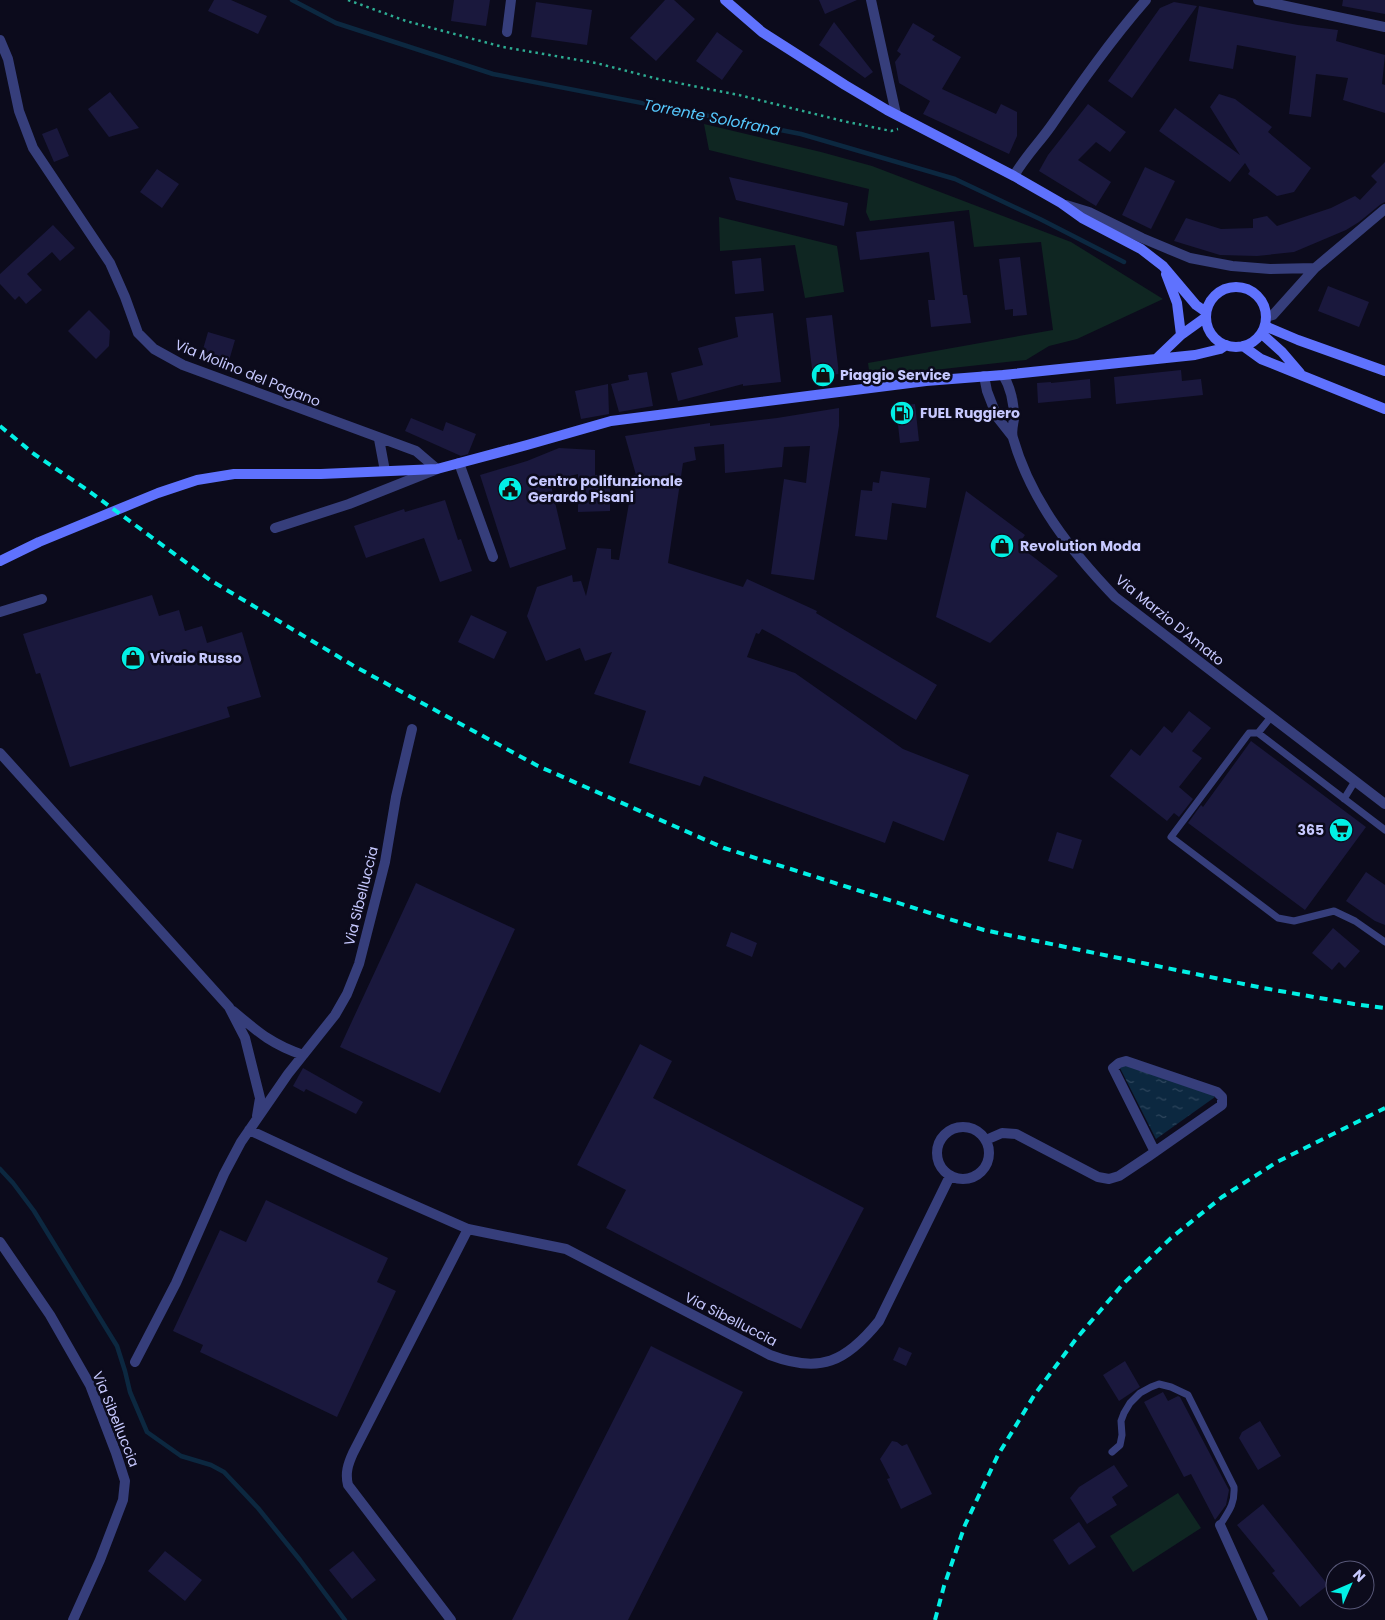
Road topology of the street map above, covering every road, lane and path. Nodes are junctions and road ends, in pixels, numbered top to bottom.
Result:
1 (348, 0) edge
2 (511, 0) edge
3 (871, 0) edge
4 (1146, 0) edge
5 (1258, 0) edge
6 (725, 1) edge
7 (1385, 27) edge
8 (507, 32) dead end
9 (0, 40) edge
10 (896, 114) junction
11 (916, 124) junction
12 (1014, 176) junction
13 (1061, 203) junction
14 (1385, 210) edge
15 (1163, 266) junction
16 (1315, 268) junction
17 (1206, 314) junction
18 (1264, 326) junction
19 (1181, 335) junction
20 (1226, 345) junction
21 (1243, 346) junction
22 (1156, 359) junction
23 (1385, 371) edge
24 (1300, 374) junction
25 (1003, 375) junction
26 (984, 376) junction
27 (1385, 409) edge
28 (1012, 436) junction
29 (380, 439) junction
30 (459, 463) junction
31 (437, 469) junction
32 (385, 471) junction
33 (275, 528) dead end
34 (493, 557) dead end
35 (0, 561) edge
36 (42, 599) dead end
37 (0, 612) edge
38 (1271, 717) junction
39 (412, 729) dead end
40 (1258, 733) junction
41 (0, 753) edge
42 (1355, 781) junction
43 (1344, 799) junction
44 (1385, 804) edge
45 (1385, 830) edge
46 (1385, 942) edge
47 (229, 1007) junction
48 (303, 1055) junction
49 (256, 1120) junction
50 (249, 1130) junction
51 (986, 1140) junction
52 (1155, 1152) junction
53 (950, 1176) junction
54 (468, 1229) junction
55 (0, 1242) edge
56 (135, 1362) dead end
57 (1112, 1452) dead end
58 (1220, 1525) joint
59 (73, 1620) edge
60 (451, 1620) edge
61 (1263, 1620) edge

1 - 11 path
2 - 8 street
3 - 10 street
4 - 12 street
5 - 7 street
6 - 10 main road
9 - 29 street, Via Molino del Pagano
10 - 11 main road
11 - 12 main road
12 - 13 main road
13 - 15 main road
13 - 16 street
14 - 16 street
15 - 17 main road
15 - 19 main road
16 - 18 street
17 - 18 main road
17 - 19 main road
17 - 20 main road
18 - 21 main road
18 - 23 main road
18 - 24 main road
19 - 22 main road
20 - 21 main road
20 - 22 main road
21 - 24 main road
22 - 25 main road
24 - 27 main road
25 - 26 main road
25 - 28 street, Via Marzio D'Amato
26 - 28 street
26 - 30 main road
28 - 38 street, Via Marzio D'Amato
29 - 31 street, Via Molino del Pagano
29 - 32 street
30 - 31 main road
30 - 34 street
31 - 32 main road
31 - 33 street
32 - 35 main road
36 - 37 street
38 - 40 lane
38 - 42 street, Via Marzio D'Amato
39 - 48 street, Via Sibelluccia
40 - 43 lane
40 - 46 lane
41 - 47 street, Via Sibelluccia
42 - 43 lane
42 - 44 street, Via Marzio D'Amato
43 - 45 lane
47 - 48 street, Via Sibelluccia
47 - 49 street, Via Sibelluccia
48 - 49 street, Via Sibelluccia
49 - 50 street, Via Sibelluccia
50 - 54 street, Via Sibelluccia
50 - 56 street, Via Sibelluccia
51 - 52 street
51 - 53 street
51 - 53 street
52 - 52 street
53 - 54 street, Via Sibelluccia
54 - 60 street
55 - 59 street, Via Sibelluccia
57 - 58 lane
58 - 61 street

